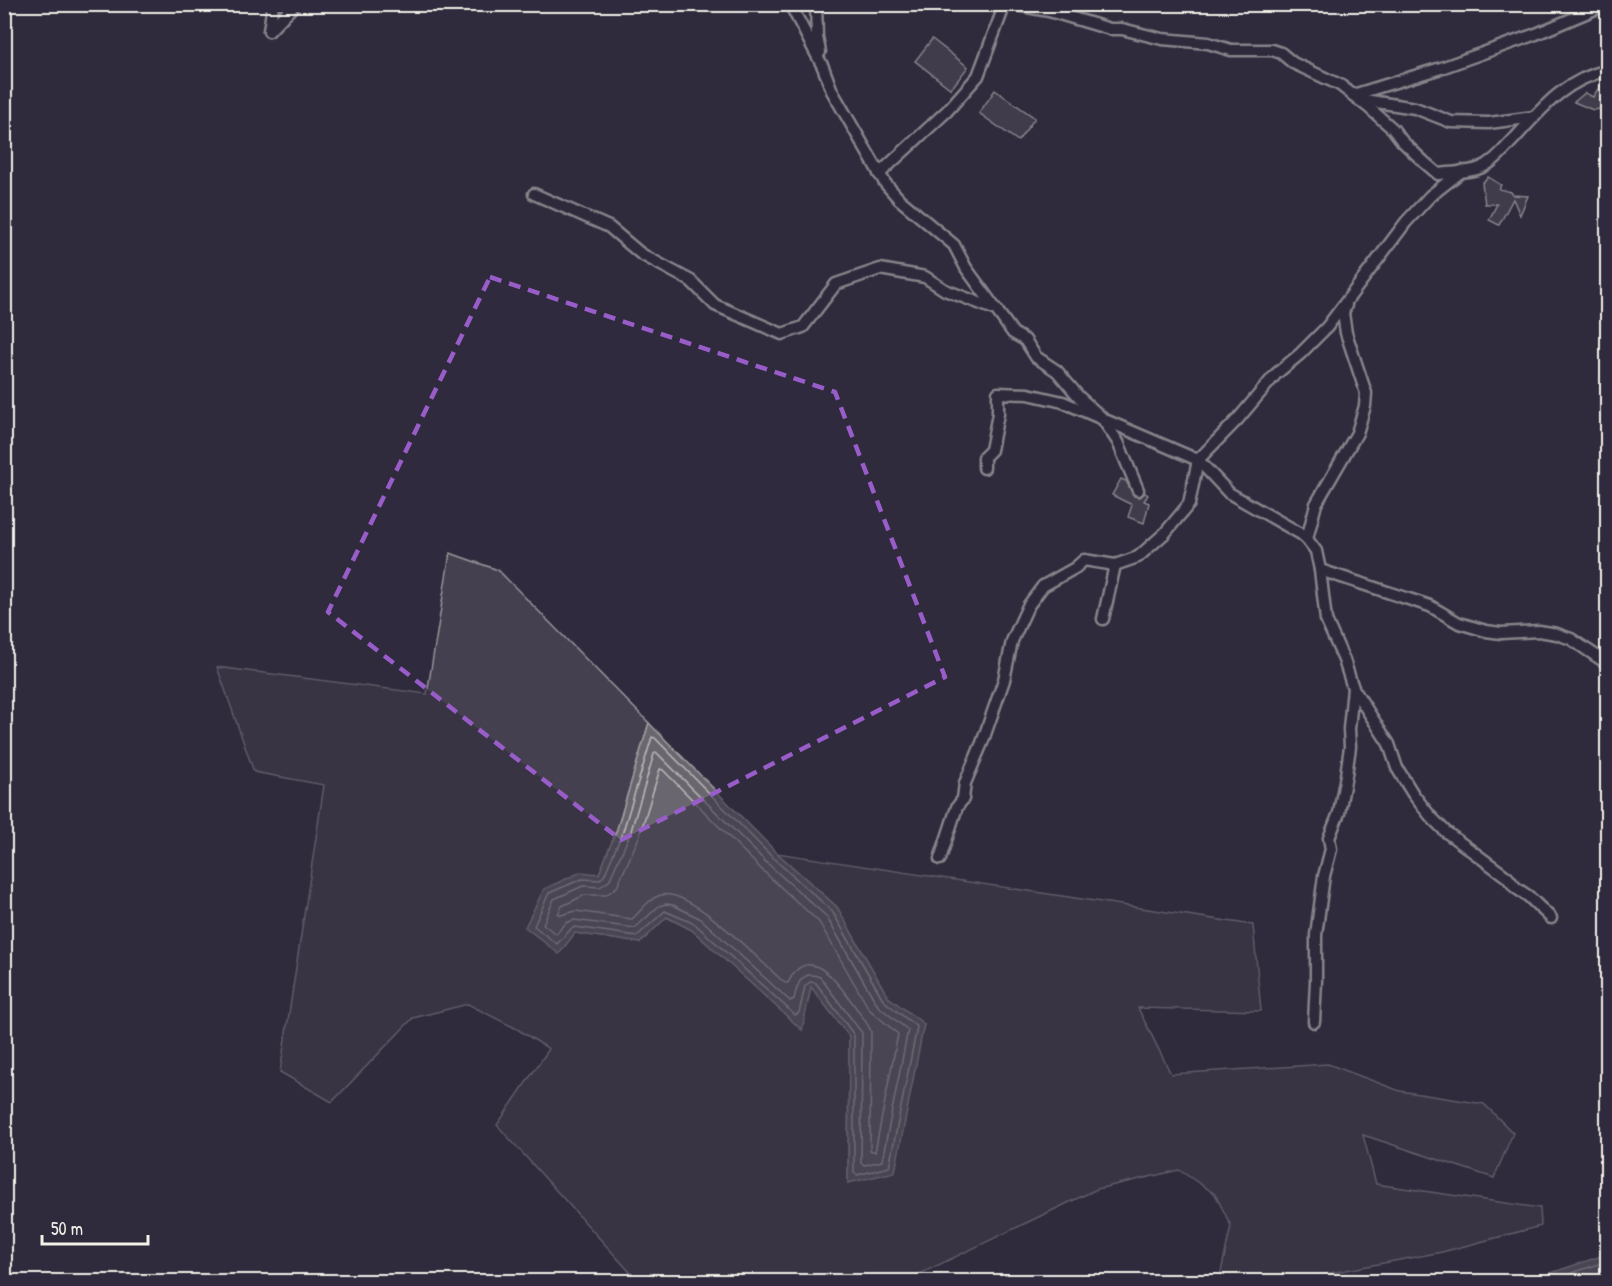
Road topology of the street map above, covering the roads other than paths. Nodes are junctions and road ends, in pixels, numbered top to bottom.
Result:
1 (273, 4) edge
2 (295, 4) edge
3 (790, 4) edge
4 (816, 4) edge
5 (1005, 4) edge
6 (1011, 4) edge
7 (1607, 4) edge
8 (824, 67) junction
9 (1608, 70) edge
10 (1353, 95) junction
11 (1534, 117) junction
12 (1462, 171) junction
13 (879, 174) junction
14 (534, 194) dead end
15 (1350, 296) junction
16 (997, 310) junction
17 (1102, 418) junction
18 (1198, 460) junction
19 (984, 468) dead end
20 (1138, 490) dead end
21 (1307, 538) junction
22 (1115, 565) junction
23 (1320, 570) junction
24 (1103, 619) dead end
25 (1608, 664) edge
26 (1353, 688) junction
27 (940, 860) dead end
28 (1551, 918) dead end
29 (1314, 1022) dead end

1 - 2 street
3 - 8 street
4 - 8 street
5 - 13 street
6 - 10 street
7 - 10 street
8 - 13 street
9 - 11 street
10 - 11 street
10 - 12 street
11 - 12 street
12 - 15 street
13 - 16 street
14 - 16 street
15 - 18 street
15 - 21 street
16 - 17 street
17 - 18 street
17 - 19 street
17 - 20 street
18 - 21 street
18 - 22 street
21 - 23 street
22 - 24 street
22 - 27 street
23 - 25 street
23 - 26 street
26 - 28 street
26 - 29 street

